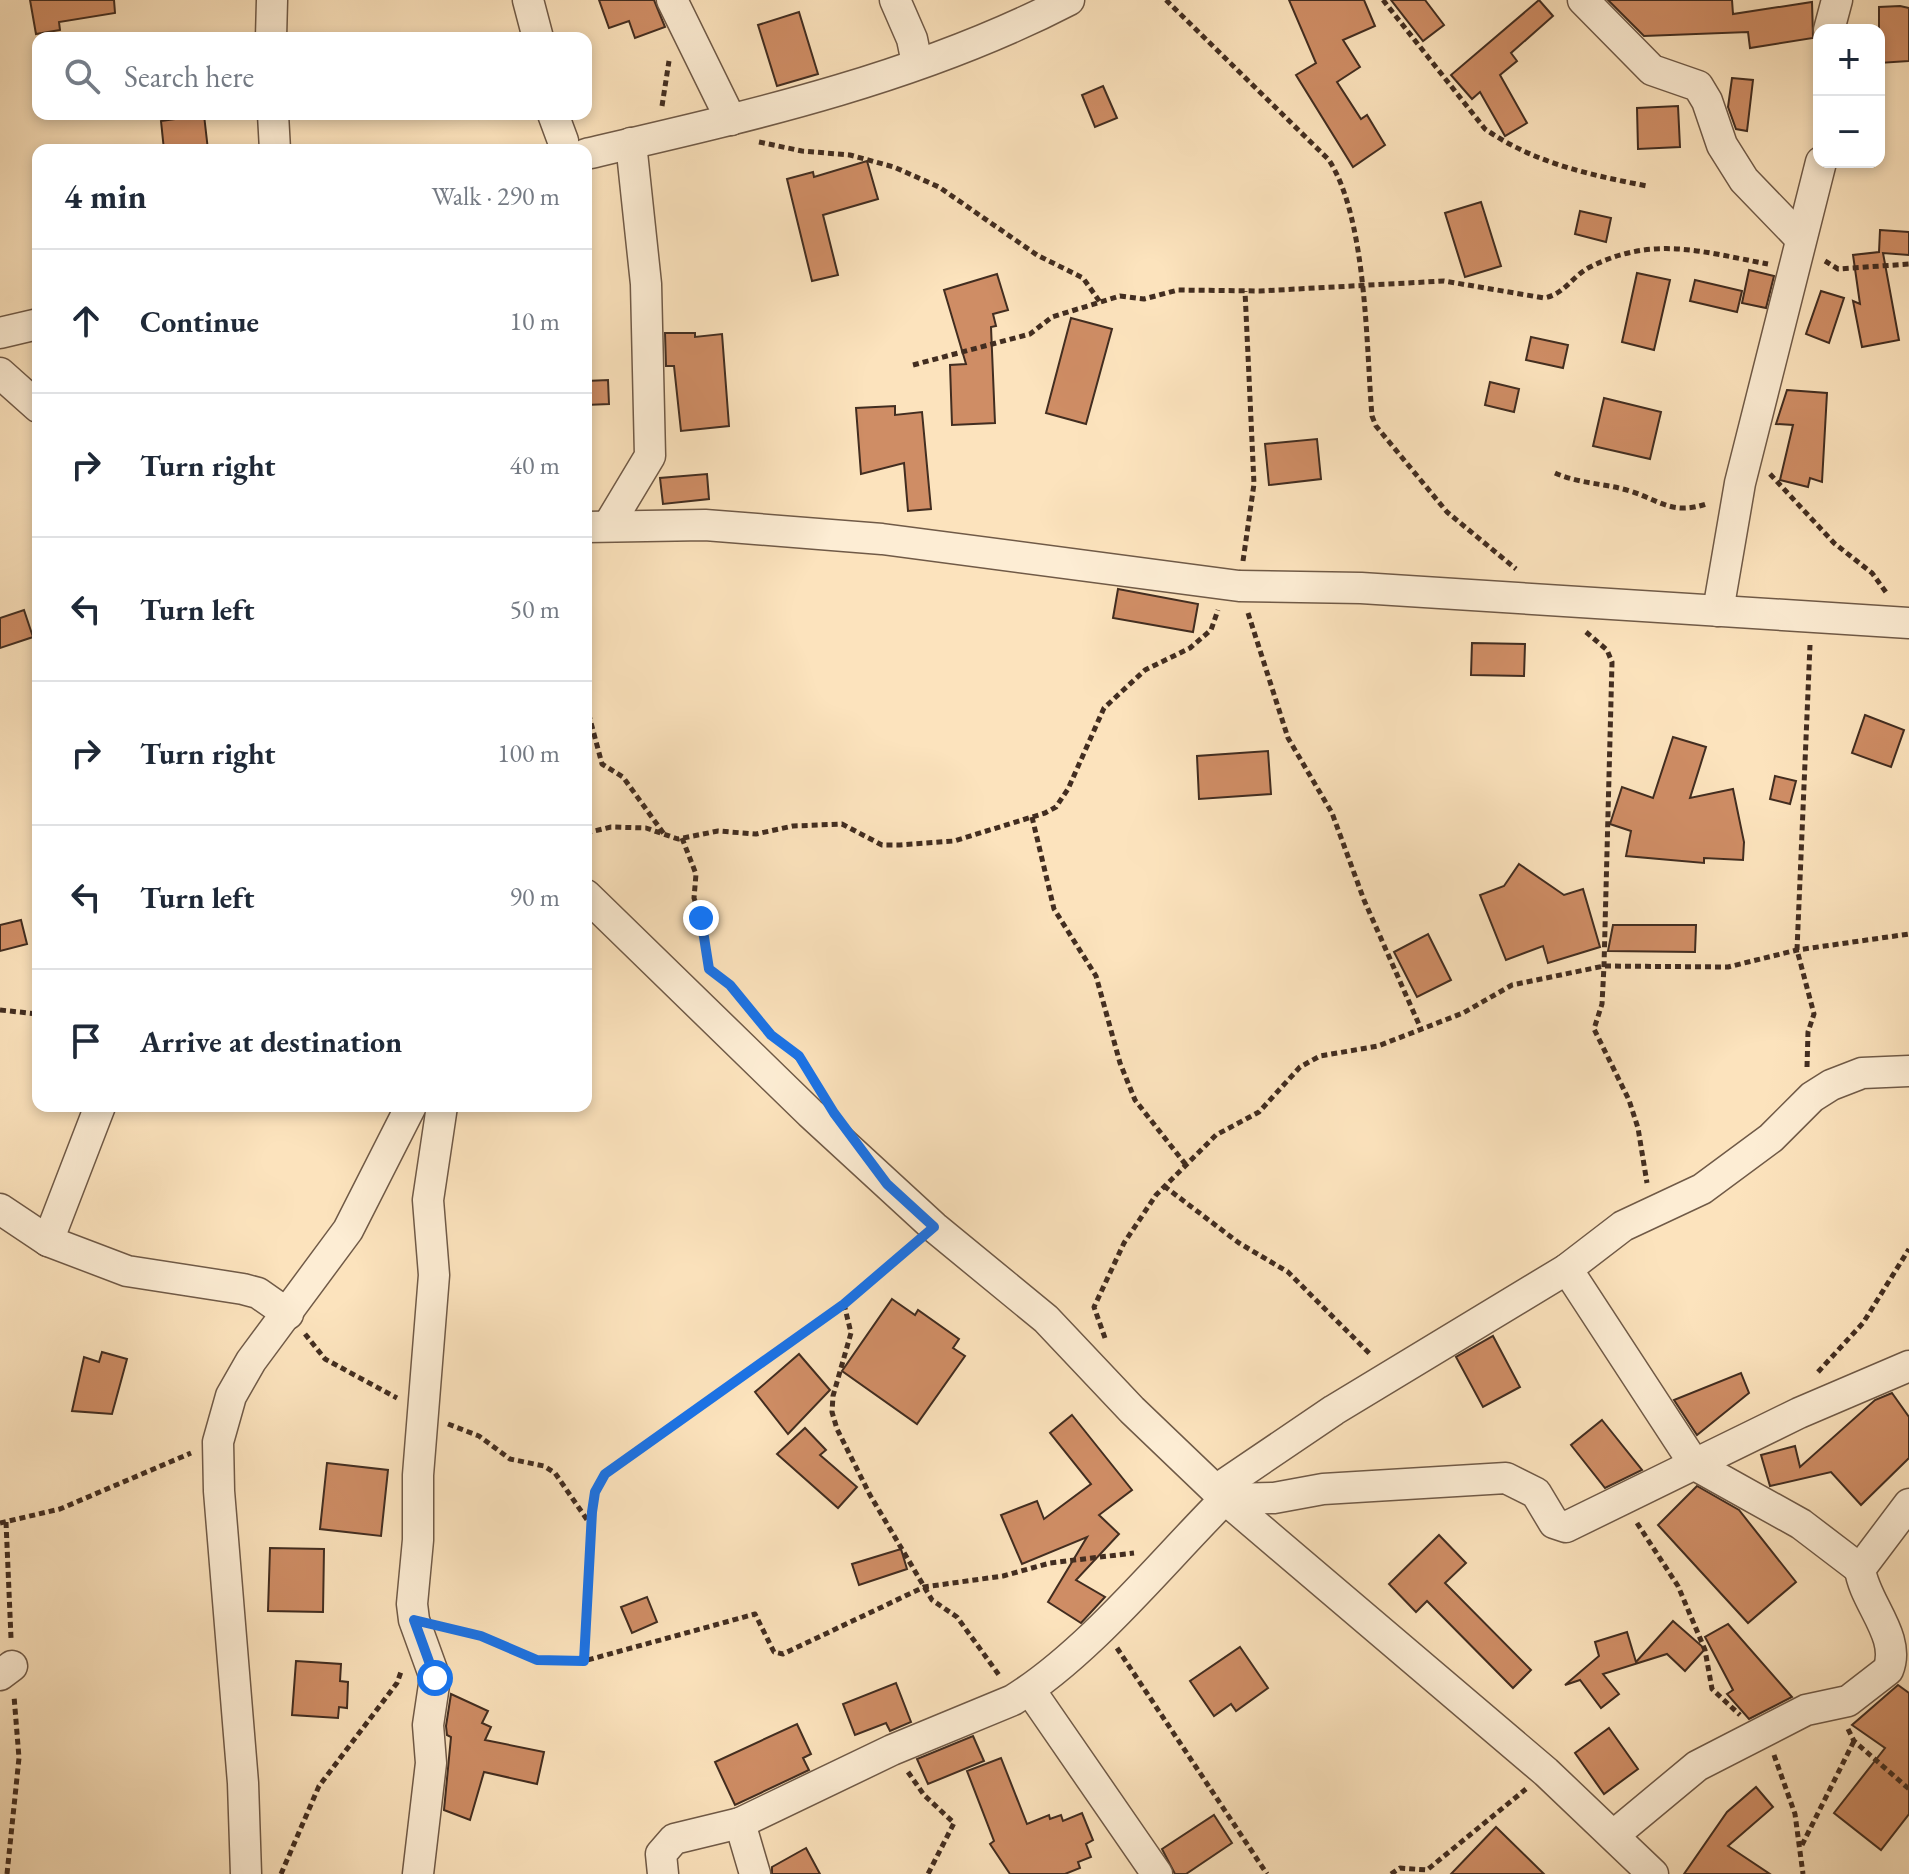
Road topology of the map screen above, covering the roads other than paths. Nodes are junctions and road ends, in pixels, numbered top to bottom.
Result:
1 (272, 0) edge
2 (528, 0) edge
3 (672, 0) edge
4 (895, 0) edge
5 (1069, 0) edge
6 (1583, 0) edge
7 (1837, 0) edge
8 (1831, 24) edge
9 (271, 32) edge
10 (536, 32) edge
11 (917, 63) junction
12 (273, 120) edge
13 (731, 120) junction
14 (567, 136) edge
15 (631, 143) junction
16 (275, 144) edge
17 (1819, 168) edge
18 (1800, 238) junction
19 (32, 325) edge
20 (0, 333) edge
21 (0, 373) edge
22 (32, 402) edge
23 (597, 527) edge
24 (1718, 611) junction
25 (1908, 627) edge
26 (592, 901) edge
27 (1909, 1071) edge
28 (98, 1112) edge
29 (408, 1112) edge
30 (441, 1112) edge
31 (0, 1209) edge
32 (48, 1241) junction
33 (1567, 1269) junction
34 (288, 1314) junction
35 (1909, 1366) edge
36 (1695, 1465) junction
37 (1221, 1494) junction
38 (1909, 1504) edge
39 (1860, 1569) junction
40 (1022, 1695) junction
41 (740, 1823) junction
42 (1614, 1835) junction
43 (246, 1874) edge
44 (418, 1874) edge
45 (663, 1874) edge
46 (755, 1874) edge
47 (1157, 1874) edge
48 (1653, 1874) edge

1 - 9 street
2 - 10 street
3 - 13 street
4 - 11 street
5 - 11 street
6 - 18 street
7 - 8 street
11 - 13 street
12 - 16 street
13 - 15 street
14 - 15 street
15 - 23 street
17 - 18 street
18 - 24 street
19 - 20 street
21 - 22 street
23 - 24 street
24 - 25 street
26 - 37 street
27 - 33 street
28 - 32 street
29 - 34 street
30 - 44 street
31 - 32 street
32 - 34 street
33 - 36 street
33 - 37 street
34 - 43 street
35 - 36 street
36 - 37 street
36 - 39 street
37 - 40 street
37 - 42 street
38 - 39 street
39 - 42 street
40 - 41 street
40 - 47 street
41 - 45 street
41 - 46 street
42 - 48 street

